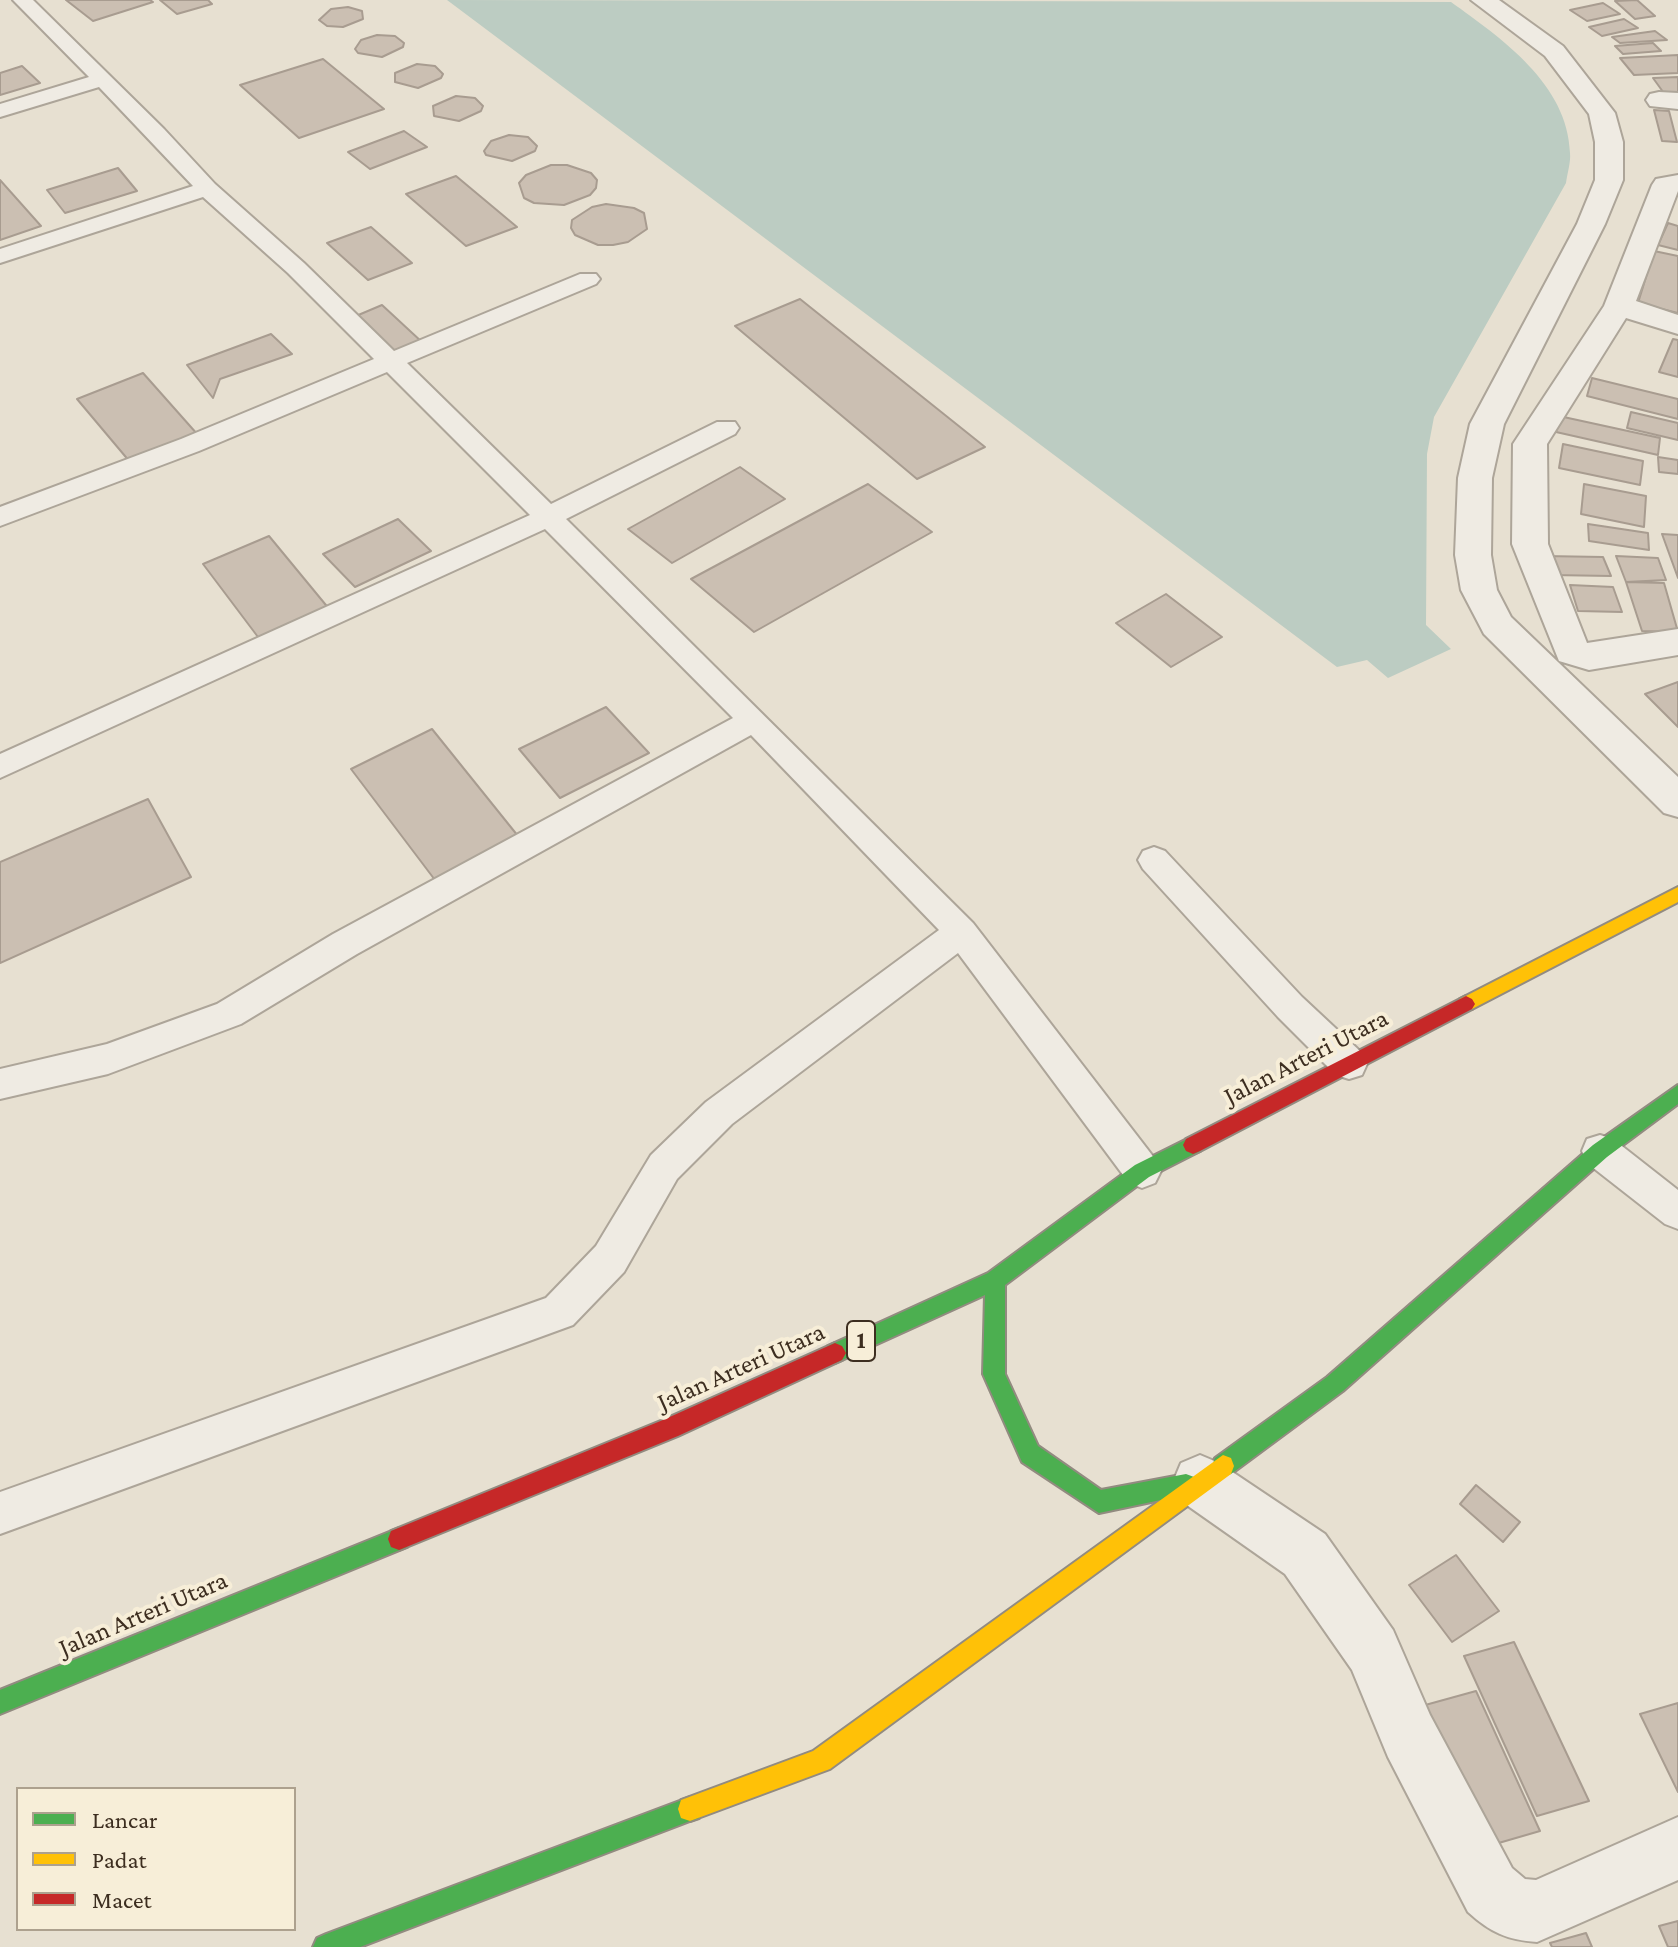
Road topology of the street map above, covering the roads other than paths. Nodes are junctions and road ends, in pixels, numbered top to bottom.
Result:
1 (22, 0) edge
2 (1483, 0) edge
3 (100, 80) junction
4 (0, 111) edge
5 (1674, 183) edge
6 (207, 189) junction
7 (0, 256) edge
8 (588, 279) dead end
9 (1619, 306) junction
10 (1678, 325) edge
11 (391, 362) junction
12 (726, 428) dead end
13 (0, 517) edge
14 (546, 518) junction
15 (1678, 642) edge
16 (754, 720) junction
17 (0, 767) edge
18 (1678, 802) edge
19 (1154, 860) dead end
20 (1678, 894) edge
21 (961, 932) junction
22 (1349, 1064) junction
23 (0, 1084) edge
24 (1678, 1093) edge
25 (1600, 1151) junction
26 (1142, 1171) junction
27 (1678, 1212) edge
28 (995, 1280) junction
29 (1200, 1482) junction
30 (0, 1513) edge
31 (182, 1625) junction
32 (0, 1689) edge
33 (0, 1702) edge
34 (1678, 1848) edge
35 (326, 1947) edge

1 - 3 lane
2 - 18 street
3 - 4 lane
3 - 6 lane
5 - 9 street
6 - 7 lane
6 - 11 lane
8 - 11 lane
9 - 10 street
9 - 15 street
11 - 13 lane
11 - 14 lane
12 - 14 lane
14 - 16 lane
14 - 17 lane
16 - 21 lane
16 - 23 lane
19 - 22 lane
20 - 22 highway, Jalan Arteri Utara / 1
21 - 26 lane
21 - 30 lane
22 - 26 highway, Jalan Arteri Utara / 1
24 - 25 highway
25 - 27 lane
25 - 29 highway
26 - 28 highway, Jalan Arteri Utara / 1
28 - 29 highway
28 - 31 highway, Jalan Arteri Utara / 1
29 - 34 street
29 - 35 highway
31 - 32 highway
31 - 33 highway, Jalan Arteri Utara / 1

